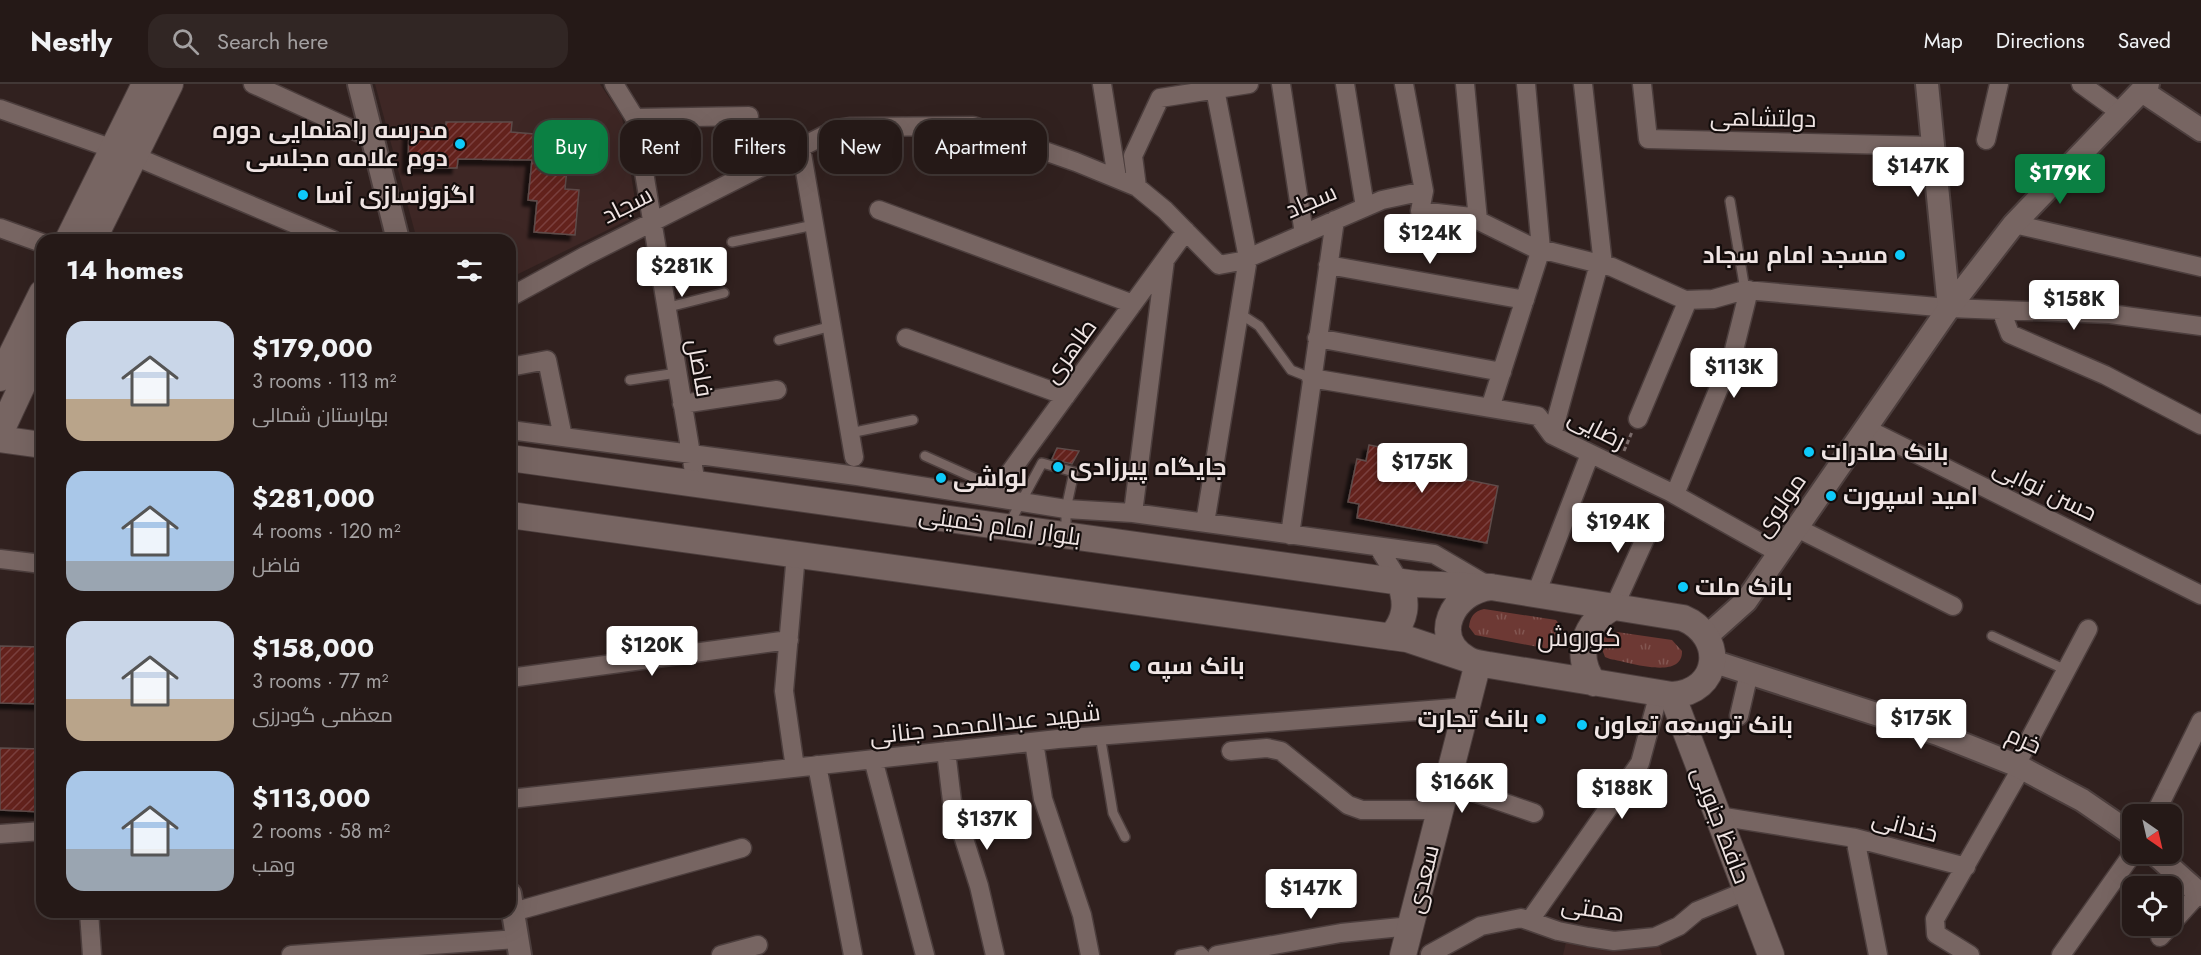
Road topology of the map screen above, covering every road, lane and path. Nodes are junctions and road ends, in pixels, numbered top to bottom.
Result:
1 (145, 84) edge
2 (170, 84) edge
3 (253, 84) edge
4 (359, 84) edge
5 (614, 84) edge
6 (1102, 84) edge
7 (1249, 84) edge
8 (1281, 84) edge
9 (1345, 84) edge
10 (1404, 84) edge
11 (1465, 84) edge
12 (1526, 84) edge
13 (1583, 84) edge
14 (1642, 84) edge
15 (1927, 84) edge
16 (1999, 84) edge
17 (2081, 84) edge
18 (1214, 87) edge
19 (2145, 87) edge
20 (0, 109) edge
21 (2121, 112) junction
22 (749, 116) dead end
23 (635, 118) junction
24 (2201, 130) edge
25 (373, 139) junction
26 (1986, 140) dead end
27 (807, 145) edge
28 (1933, 146) junction
29 (123, 153) junction
30 (749, 174) edge
31 (805, 174) edge
32 (1117, 178) junction
33 (1137, 187) junction
34 (1424, 191) junction
35 (1731, 201) dead end
36 (1365, 207) junction
37 (879, 210) dead end
38 (1335, 220) junction
39 (1479, 220) junction
40 (651, 223) junction
41 (2014, 224) junction
42 (814, 225) junction
43 (0, 228) edge
44 (1186, 231) junction
45 (72, 234) edge
46 (95, 234) edge
47 (319, 234) edge
48 (397, 234) edge
49 (1304, 234) junction
50 (36, 241) edge
51 (732, 242) dead end
52 (1541, 249) junction
53 (1248, 258) junction
54 (1165, 260) junction
55 (1328, 265) junction
56 (1601, 265) junction
57 (2201, 267) edge
58 (1747, 290) junction
59 (724, 293) dead end
60 (516, 294) edge
61 (1525, 300) junction
62 (1688, 300) junction
63 (1133, 304) junction
64 (665, 308) junction
65 (1950, 308) junction
66 (2001, 310) junction
67 (1239, 313) junction
68 (36, 314) edge
69 (831, 326) junction
70 (2201, 326) edge
71 (906, 338) dead end
72 (1317, 338) junction
73 (779, 340) dead end
74 (36, 353) edge
75 (516, 366) edge
76 (1502, 372) junction
77 (677, 373) junction
78 (1311, 378) junction
79 (630, 380) dead end
80 (15, 388) edge
81 (777, 390) dead end
82 (1066, 396) junction
83 (682, 404) junction
84 (1490, 408) junction
85 (1638, 419) joint
86 (913, 420) dead end
87 (2201, 425) edge
88 (1867, 429) junction
89 (516, 431) edge
90 (0, 433) edge
91 (850, 433) junction
92 (1552, 435) junction
93 (562, 437) junction
94 (0, 439) edge
95 (36, 444) edge
96 (690, 454) junction
97 (1590, 454) junction
98 (925, 456) dead end
99 (854, 457) dead end
100 (516, 459) edge
101 (1617, 466) junction
102 (808, 470) junction
103 (696, 484) junction
104 (995, 493) junction
105 (1675, 494) junction
106 (801, 496) junction
107 (1021, 502) junction
108 (1066, 509) junction
109 (1132, 513) junction
110 (516, 516) edge
111 (1655, 517) dead end
112 (1205, 523) junction
113 (1008, 527) junction
114 (1797, 528) junction
115 (1066, 535) junction
116 (1290, 535) junction
117 (1378, 547) junction
118 (1779, 553) junction
119 (796, 554) junction
120 (0, 559) edge
121 (36, 563) edge
122 (1400, 582) junction
123 (1491, 587) junction
124 (1536, 594) junction
125 (2201, 595) edge
126 (1561, 598) junction
127 (1953, 606) dead end
128 (1614, 607) junction
129 (2088, 629) dead end
130 (1992, 636) dead end
131 (1391, 637) junction
132 (789, 640) junction
133 (1709, 648) junction
134 (1472, 661) junction
135 (2066, 670) junction
136 (1749, 673) junction
137 (1550, 676) junction
138 (516, 677) edge
139 (1594, 683) junction
140 (1666, 694) junction
141 (1467, 707) junction
142 (1739, 716) dead end
143 (2201, 721) edge
144 (1100, 735) junction
145 (1034, 742) junction
146 (946, 751) junction
147 (1231, 751) dead end
148 (873, 759) junction
149 (817, 765) junction
150 (2019, 766) junction
151 (795, 768) junction
152 (1447, 783) junction
153 (516, 798) edge
154 (2160, 804) edge
155 (1440, 810) junction
156 (1534, 813) dead end
157 (1718, 816) junction
158 (2122, 827) edge
159 (36, 831) edge
160 (0, 834) edge
161 (1125, 837) dead end
162 (1855, 838) junction
163 (741, 848) dead end
164 (2125, 864) edge
165 (2166, 864) edge
166 (1966, 867) junction
167 (1746, 891) junction
168 (2200, 894) edge
169 (516, 902) edge
170 (2182, 913) edge
171 (89, 918) edge
172 (514, 918) edge
173 (1530, 920) junction
174 (1411, 926) junction
175 (758, 945) dead end
176 (519, 947) edge
177 (1430, 954) edge
178 (92, 955) edge
179 (291, 955) edge
180 (721, 955) edge
181 (853, 955) edge
182 (925, 955) edge
183 (995, 955) edge
184 (1090, 955) edge
185 (1180, 955) edge
186 (1205, 955) edge
187 (1217, 955) edge
188 (1403, 955) edge
189 (1771, 955) edge
190 (1878, 955) edge
191 (1970, 955) edge
192 (2061, 955) edge

1 - 29 main road
2 - 29 main road
3 - 25 street
4 - 25 street
5 - 23 street
6 - 32 street
7 - 18 street
8 - 49 street
9 - 36 street
10 - 34 street
11 - 39 street
12 - 52 street
13 - 56 street
14 - 28 street, دولتشاهی
15 - 28 street
16 - 26 street
17 - 21 street
18 - 33 street
18 - 53 street
19 - 21 street, مولوی
19 - 24 street
20 - 29 street
21 - 41 street, مولوی
22 - 23 street
23 - 40 street, فاضل
25 - 48 street
27 - 32 street, سجاد
28 - 65 street
29 - 45 main road
29 - 46 main road
29 - 47 street
30 - 40 street, سجاد
31 - 42 street
32 - 33 street, سجاد
33 - 44 street, سجاد
34 - 36 street, سجاد
34 - 39 street
35 - 58 lane
36 - 38 street, سجاد
37 - 63 street
38 - 49 street, سجاد
38 - 55 street
39 - 52 street
40 - 60 street, سجاد
40 - 64 street, فاضل
41 - 57 street
41 - 65 street, مولوی
42 - 51 lane
42 - 69 street
43 - 50 street
44 - 53 street, سجاد
44 - 54 street, طاهری
49 - 53 street, سجاد
52 - 56 street
52 - 61 street
53 - 67 street
54 - 63 street, طاهری
54 - 109 street
55 - 61 street
55 - 72 street
56 - 62 street
56 - 92 street
58 - 62 street
58 - 65 street
58 - 105 street
59 - 64 lane
61 - 76 street
62 - 85 street
63 - 82 street, طاهری
64 - 77 street, فاضل
65 - 66 street
65 - 88 street, مولوی
66 - 70 street
66 - 87 street
67 - 78 lane
67 - 112 street
68 - 80 main road
69 - 73 lane
69 - 91 street
71 - 82 street
72 - 76 street
72 - 78 street
74 - 80 main road
75 - 93 street
76 - 84 street
77 - 79 lane
77 - 83 street, فاضل
78 - 84 street, رضایی
78 - 116 street
80 - 90 main road
81 - 83 street
82 - 104 street, طاهری
83 - 96 street, فاضل
84 - 92 street, رضایی
85 - 101 path
86 - 91 lane
88 - 114 street, مولوی
88 - 125 street, حسن نوابی
89 - 93 street
91 - 99 street
92 - 97 street, رضایی
93 - 96 street
94 - 95 main road
96 - 102 street
96 - 103 street, فاضل
97 - 101 street, رضایی
97 - 124 street
98 - 104 lane
100 - 103 main road, بلوار امام خمینی
101 - 105 street, رضایی
102 - 104 street
102 - 106 street
103 - 106 main road, بلوار امام خمینی
104 - 107 street
105 - 118 street, رضایی
106 - 113 main road, بلوار امام خمینی
107 - 108 street
107 - 108 lane
107 - 113 lane
108 - 109 street
108 - 115 lane
109 - 112 street
110 - 119 main road
111 - 128 street
112 - 116 street
113 - 115 main road, بلوار امام خمینی
114 - 118 street, مولوی
114 - 127 street
115 - 122 main road, بلوار امام خمینی
116 - 117 street
117 - 122 street
117 - 123 street
118 - 133 street, مولوی
119 - 131 main road
119 - 132 street
120 - 121 street
122 - 123 main road, بلوار امام خمینی
122 - 131 main road
123 - 124 main road
123 - 134 main road
124 - 126 main road
126 - 128 main road
126 - 137 main road
128 - 133 main road
128 - 139 main road
129 - 135 street
130 - 135 lane
131 - 134 main road
132 - 138 street
132 - 151 street
133 - 136 street, خرم
133 - 140 main road
134 - 137 main road
134 - 141 main road, سعدی
135 - 150 street
136 - 142 street
136 - 150 street, خرم
137 - 139 main road
139 - 140 main road
140 - 157 main road, حافظ جنوبی
140 - 173 street
141 - 144 street, شهید عبدالمحمد جنانی
141 - 152 main road, سعدی
143 - 154 street
144 - 145 street, شهید عبدالمحمد جنانی
144 - 161 lane
145 - 146 street, شهید عبدالمحمد جنانی
145 - 184 street
146 - 148 street, شهید عبدالمحمد جنانی
146 - 183 street
147 - 155 street
148 - 149 street, شهید عبدالمحمد جنانی
148 - 182 street
149 - 151 street, شهید عبدالمحمد جنانی
149 - 181 street
150 - 158 street, خرم
150 - 166 street
151 - 153 street, شهید عبدالمحمد جنانی
152 - 155 main road, سعدی
152 - 156 street
155 - 174 main road, سعدی
157 - 162 street, خندانی
157 - 167 main road, حافظ جنوبی
159 - 160 street
162 - 166 street, خندانی
162 - 190 street
163 - 169 street
164 - 192 street
165 - 168 street
166 - 191 street
167 - 173 street, همتی
167 - 189 main road, حافظ جنوبی
168 - 170 street
171 - 178 street
172 - 176 street
173 - 177 street, همتی
174 - 187 street
174 - 188 main road, سعدی
175 - 180 street
176 - 179 street
185 - 186 lane

